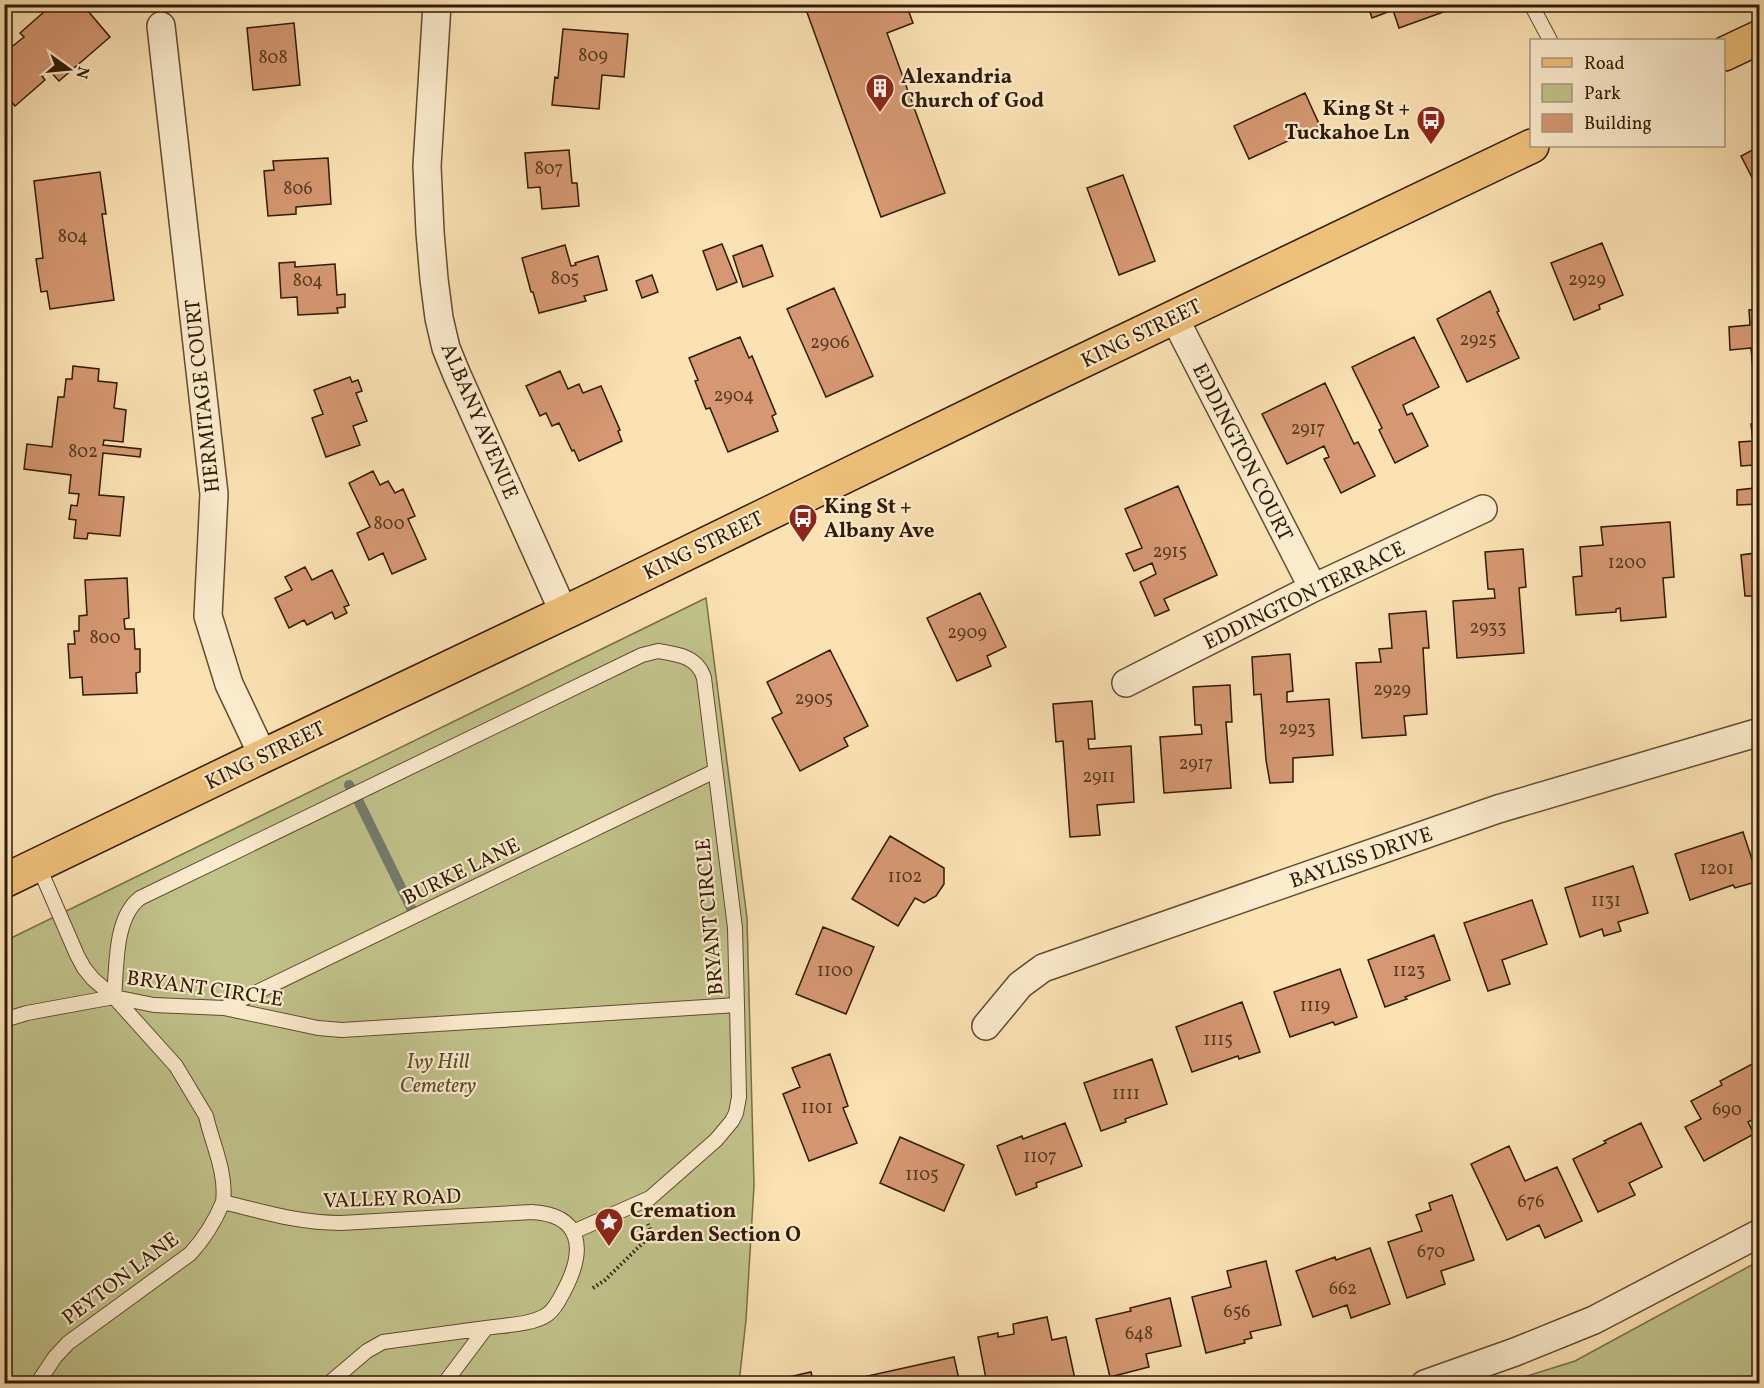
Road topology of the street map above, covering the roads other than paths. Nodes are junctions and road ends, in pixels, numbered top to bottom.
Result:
1 (437, 4) edge
2 (1534, 6) edge
3 (161, 26) dead end
4 (1760, 37) edge
5 (1550, 39) edge
6 (1725, 54) edge
7 (1530, 147) edge
8 (1174, 317) junction
9 (1483, 509) dead end
10 (1313, 588) junction
11 (564, 613) junction
12 (1126, 683) dead end
13 (1760, 732) edge
14 (262, 756) junction
15 (715, 771) junction
16 (38, 865) junction
17 (4, 881) edge
18 (114, 997) junction
19 (737, 1005) junction
20 (224, 1008) junction
21 (4, 1020) edge
22 (986, 1026) dead end
23 (223, 1202) junction
24 (573, 1232) junction
25 (1760, 1233) edge
26 (486, 1328) junction
27 (37, 1383) edge
28 (328, 1383) edge
29 (444, 1383) edge
30 (1425, 1383) edge

1 - 11 street, ALBANY AVENUE
2 - 5 lane
3 - 14 street, HERMITAGE COURT
4 - 6 main road
7 - 8 main road, KING STREET
8 - 10 street, EDDINGTON COURT
8 - 11 main road, KING STREET
9 - 10 street, EDDINGTON TERRACE
10 - 12 street, EDDINGTON TERRACE
11 - 14 main road, KING STREET
13 - 22 street, BAYLISS DRIVE
14 - 16 main road, KING STREET
15 - 18 lane, BRYANT CIRCLE
15 - 19 lane, BRYANT CIRCLE
15 - 20 lane, BURKE LANE
16 - 17 main road, KING STREET
16 - 18 lane
18 - 20 lane, BRYANT CIRCLE
18 - 21 lane
18 - 23 lane
19 - 20 lane, BRYANT CIRCLE
19 - 24 lane
23 - 24 lane, VALLEY ROAD
23 - 27 lane, PEYTON LANE
24 - 26 lane
25 - 30 street
26 - 28 lane
26 - 29 lane

